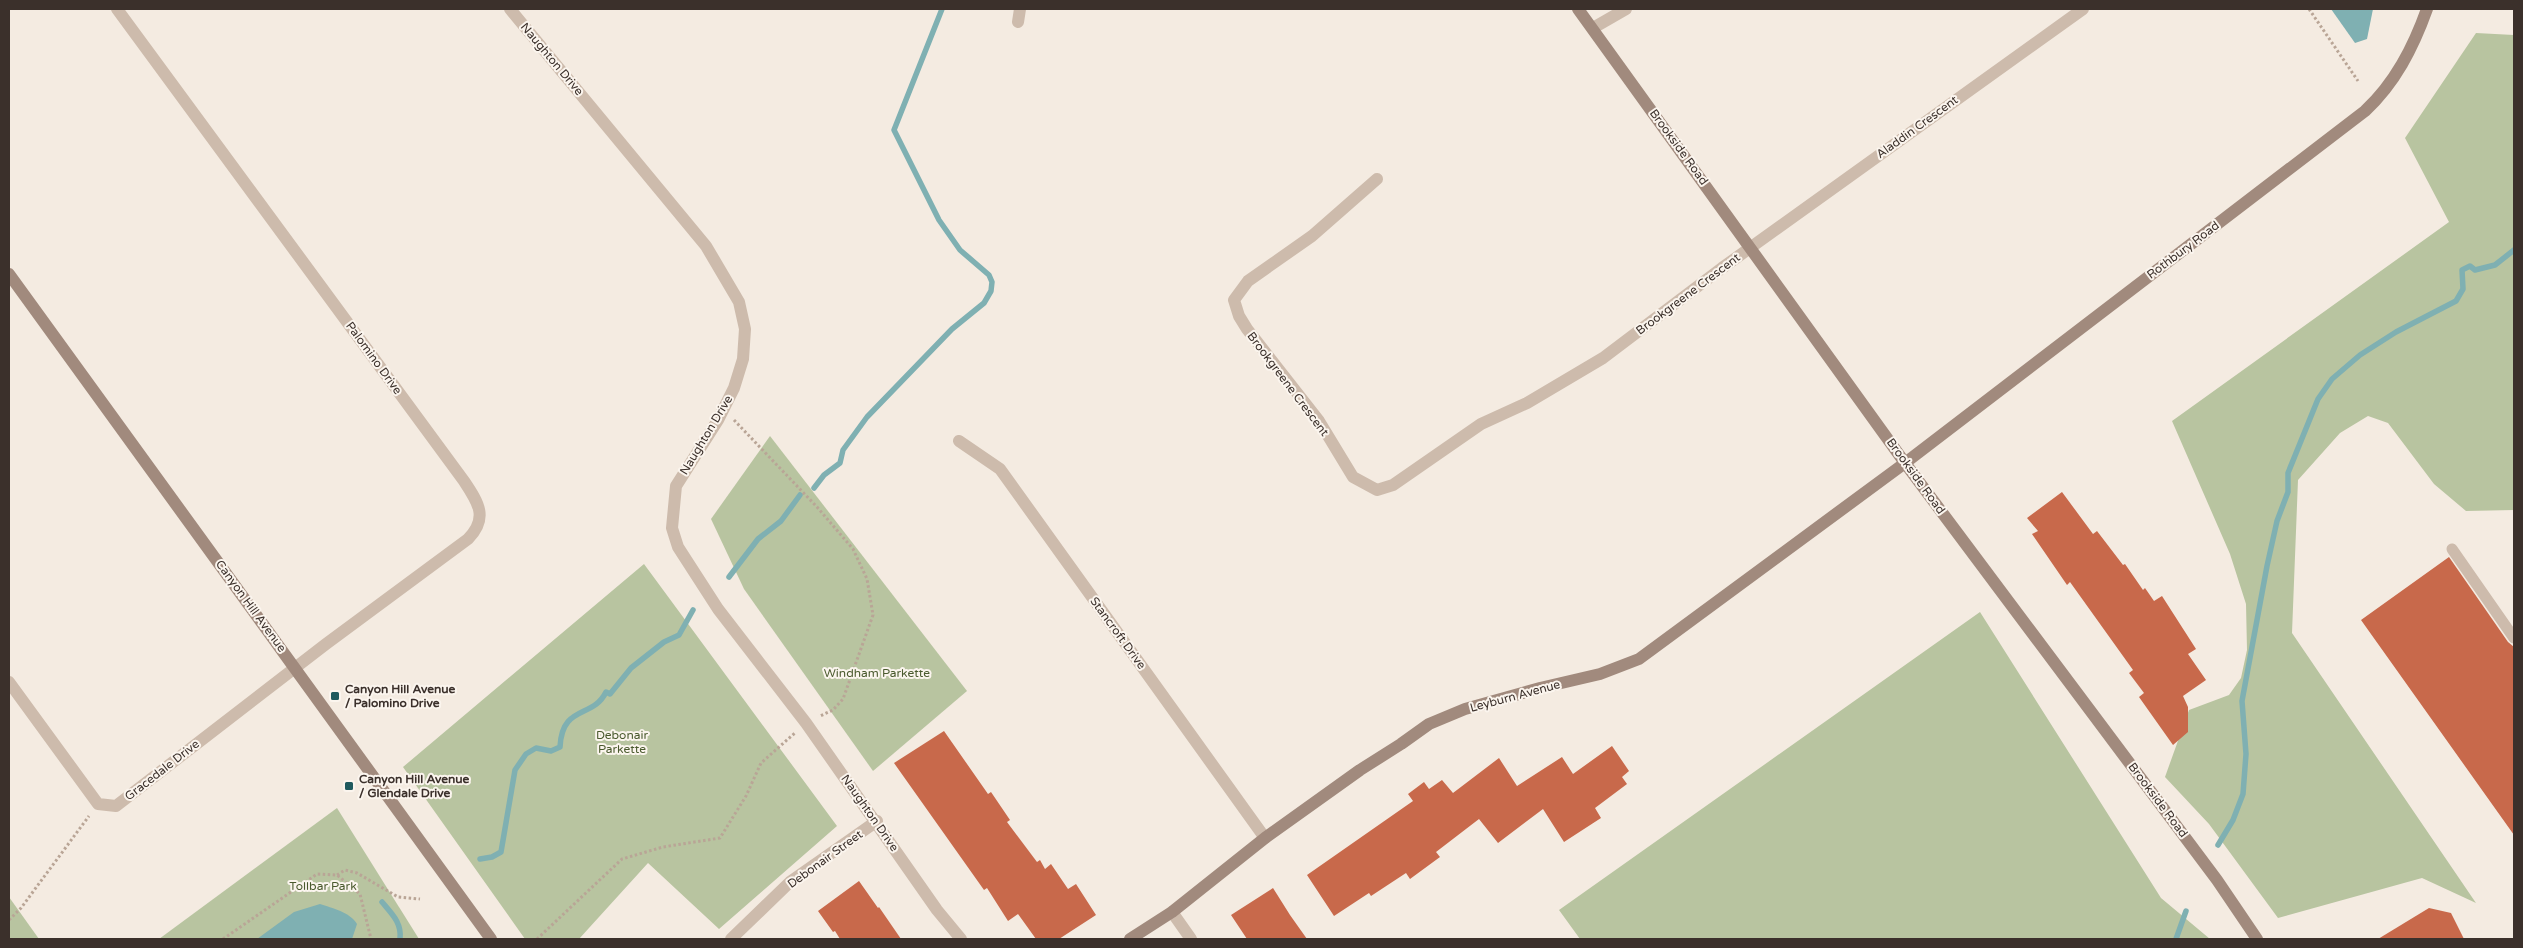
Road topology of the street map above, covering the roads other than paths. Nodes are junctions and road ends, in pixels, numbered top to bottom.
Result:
1 (117, 9) edge
2 (510, 9) edge
3 (1020, 9) edge
4 (1578, 9) edge
5 (1626, 9) edge
6 (2082, 9) edge
7 (2427, 9) edge
8 (1018, 22) dead end
9 (1592, 28) junction
10 (1377, 179) dead end
11 (1751, 246) junction
12 (9, 274) edge
13 (959, 441) dead end
14 (1905, 463) junction
15 (2452, 549) dead end
16 (2514, 638) edge
17 (295, 667) junction
18 (9, 682) edge
19 (877, 821) junction
20 (1265, 838) junction
21 (1172, 912) junction
22 (491, 939) edge
23 (731, 939) edge
24 (961, 939) edge
25 (1130, 939) edge
26 (1191, 939) edge
27 (2258, 939) edge

1 - 17 street, Palomino Drive
2 - 19 street, Naughton Drive
3 - 8 street
4 - 9 street, Brookside Road
5 - 9 street
6 - 11 street, Aladdin Crescent
7 - 14 street, Rothbury Road
9 - 11 street, Brookside Road
10 - 11 street, Brookgreene Crescent
11 - 14 street, Brookside Road
12 - 17 street, Canyon Hill Avenue
13 - 20 street, Stancroft Drive
14 - 20 street, Leyburn Avenue
14 - 27 street, Brookside Road
15 - 16 lane
17 - 18 street, Gracedale Drive
17 - 22 street, Canyon Hill Avenue
19 - 23 street, Debonair Street
19 - 24 street, Naughton Drive
20 - 21 street, Leyburn Avenue
21 - 25 street, Leyburn Avenue
21 - 26 street

